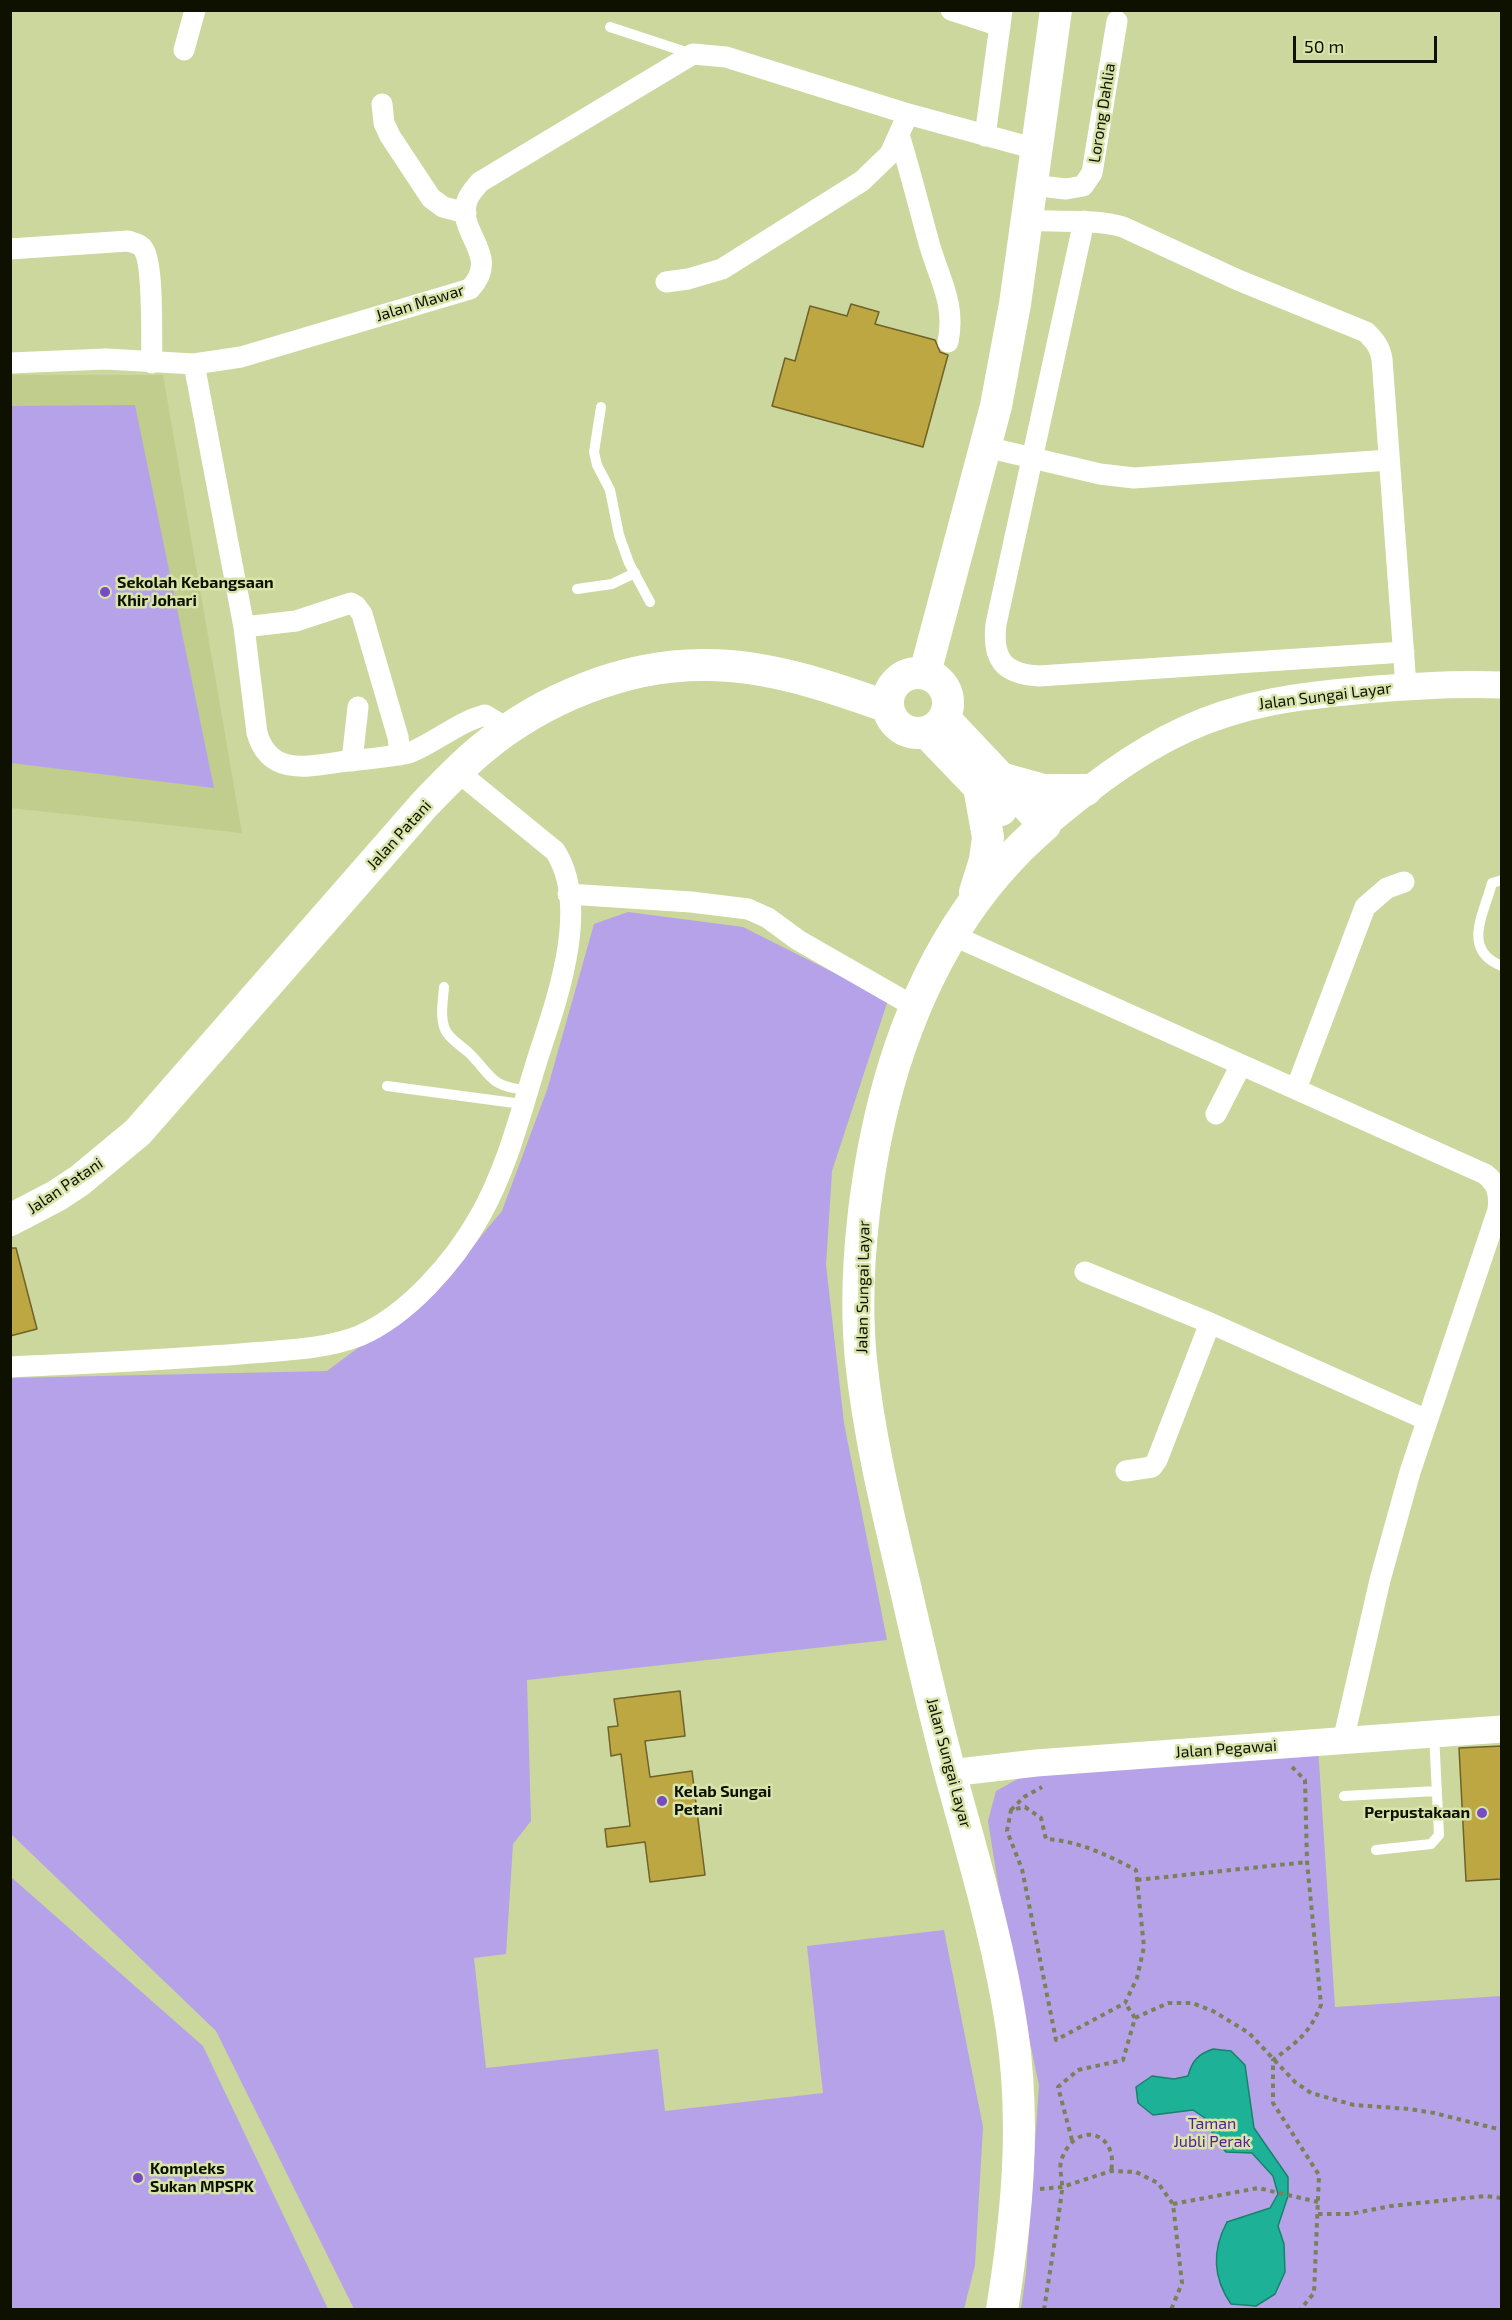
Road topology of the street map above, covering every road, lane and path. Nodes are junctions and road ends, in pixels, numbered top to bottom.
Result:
1 (195, 10) edge
2 (951, 10) edge
3 (1056, 10) edge
4 (1001, 18) edge
5 (1117, 21) dead end
6 (610, 27) dead end
7 (184, 50) dead end
8 (693, 54) junction
9 (382, 104) dead end
10 (908, 114) junction
11 (899, 135) junction
12 (985, 136) junction
13 (1036, 149) junction
14 (1031, 185) junction
15 (466, 213) junction
16 (1027, 220) junction
17 (1084, 221) junction
18 (10, 249) edge
19 (666, 282) dead end
20 (948, 342) dead end
21 (10, 363) edge
22 (152, 363) junction
23 (194, 364) junction
24 (600, 407) dead end
25 (986, 447) junction
26 (1032, 457) junction
27 (1389, 460) junction
28 (635, 573) junction
29 (577, 589) dead end
30 (650, 602) dead end
31 (244, 627) junction
32 (1404, 652) junction
33 (925, 673) junction
34 (1406, 686) junction
35 (1502, 686) edge
36 (888, 706) junction
37 (358, 707) dead end
38 (935, 725) junction
39 (508, 729) junction
40 (400, 755) junction
41 (352, 760) junction
42 (457, 771) junction
43 (989, 782) junction
44 (1086, 790) junction
45 (1037, 832) junction
46 (1502, 880) edge
47 (1404, 882) dead end
48 (568, 894) junction
49 (972, 902) junction
50 (952, 935) junction
51 (1502, 966) edge
52 (444, 987) dead end
53 (915, 1007) junction
54 (1241, 1065) junction
55 (387, 1086) dead end
56 (1296, 1089) junction
57 (525, 1097) junction
58 (1216, 1114) dead end
59 (1500, 1193) edge
60 (10, 1220) edge
61 (1085, 1272) dead end
62 (1210, 1323) junction
63 (10, 1367) edge
64 (1426, 1420) junction
65 (1126, 1472) dead end
66 (1502, 1729) edge
67 (1434, 1734) junction
68 (1343, 1741) junction
69 (1284, 1766) dead end
70 (950, 1773) junction
71 (1052, 1786) dead end
72 (1437, 1791) junction
73 (1344, 1796) dead end
74 (1011, 1809) junction
75 (1376, 1850) dead end
76 (1307, 1862) junction
77 (1137, 1880) junction
78 (1125, 2003) junction
79 (1134, 2018) junction
80 (1273, 2060) junction
81 (1502, 2130) edge
82 (1072, 2140) junction
83 (1111, 2171) junction
84 (1062, 2187) junction
85 (1018, 2191) junction
86 (1502, 2198) edge
87 (1318, 2202) junction
88 (1173, 2204) junction
89 (1317, 2214) junction
90 (1002, 2310) edge
91 (1044, 2310) edge
92 (1171, 2310) edge
93 (1300, 2310) edge

1 - 7 street
2 - 4 street
3 - 13 main road
4 - 12 street
5 - 14 street, Lorong Dahlia
6 - 8 lane
8 - 10 street
8 - 15 street
9 - 15 street
10 - 11 street
10 - 12 street
11 - 19 street
11 - 20 street
12 - 13 street
13 - 14 main road
14 - 16 main road
15 - 23 street, Jalan Mawar
16 - 17 street
16 - 25 main road
17 - 26 street
17 - 27 street
18 - 22 street
21 - 22 street, Jalan Mawar
22 - 23 street, Jalan Mawar
23 - 31 street
24 - 28 lane
25 - 26 street
25 - 33 main road
26 - 27 street
26 - 32 street
27 - 32 street
28 - 29 lane
28 - 30 lane
31 - 40 street
31 - 41 street
32 - 34 street
33 - 36 main road
33 - 38 main road
34 - 35 street, Jalan Sungai Layar
34 - 44 street, Jalan Sungai Layar
36 - 38 main road
36 - 39 main road, Jalan Patani
37 - 41 street
38 - 43 main road
39 - 40 street
39 - 42 main road, Jalan Patani
40 - 41 street
42 - 48 street
42 - 60 main road, Jalan Patani
43 - 44 main road
43 - 45 main road
43 - 49 main road
44 - 45 street, Jalan Sungai Layar
45 - 49 main road, Jalan Sungai Layar
46 - 51 lane
47 - 56 street
48 - 53 street
48 - 57 street
49 - 50 main road, Jalan Sungai Layar
50 - 53 main road, Jalan Sungai Layar
50 - 54 street
52 - 57 lane
53 - 70 main road, Jalan Sungai Layar
54 - 56 street
54 - 58 street
55 - 57 lane
56 - 59 street
57 - 63 street
59 - 64 street
61 - 62 street
62 - 64 street
62 - 65 street
64 - 68 street
66 - 67 street, Jalan Pegawai
67 - 68 street, Jalan Pegawai
67 - 72 lane
68 - 70 street, Jalan Pegawai
69 - 76 path
70 - 85 main road, Jalan Sungai Layar
71 - 74 path
72 - 73 lane
72 - 75 lane
74 - 77 path
74 - 78 path
76 - 77 path
76 - 80 path
77 - 78 path
78 - 79 path
79 - 80 path
79 - 82 path
80 - 81 path
80 - 87 path
82 - 83 path
82 - 84 path
83 - 84 path
83 - 88 path
84 - 85 path
84 - 91 path
85 - 90 main road, Jalan Sungai Layar
86 - 89 path
87 - 88 path
87 - 89 path
88 - 92 path
89 - 93 path

